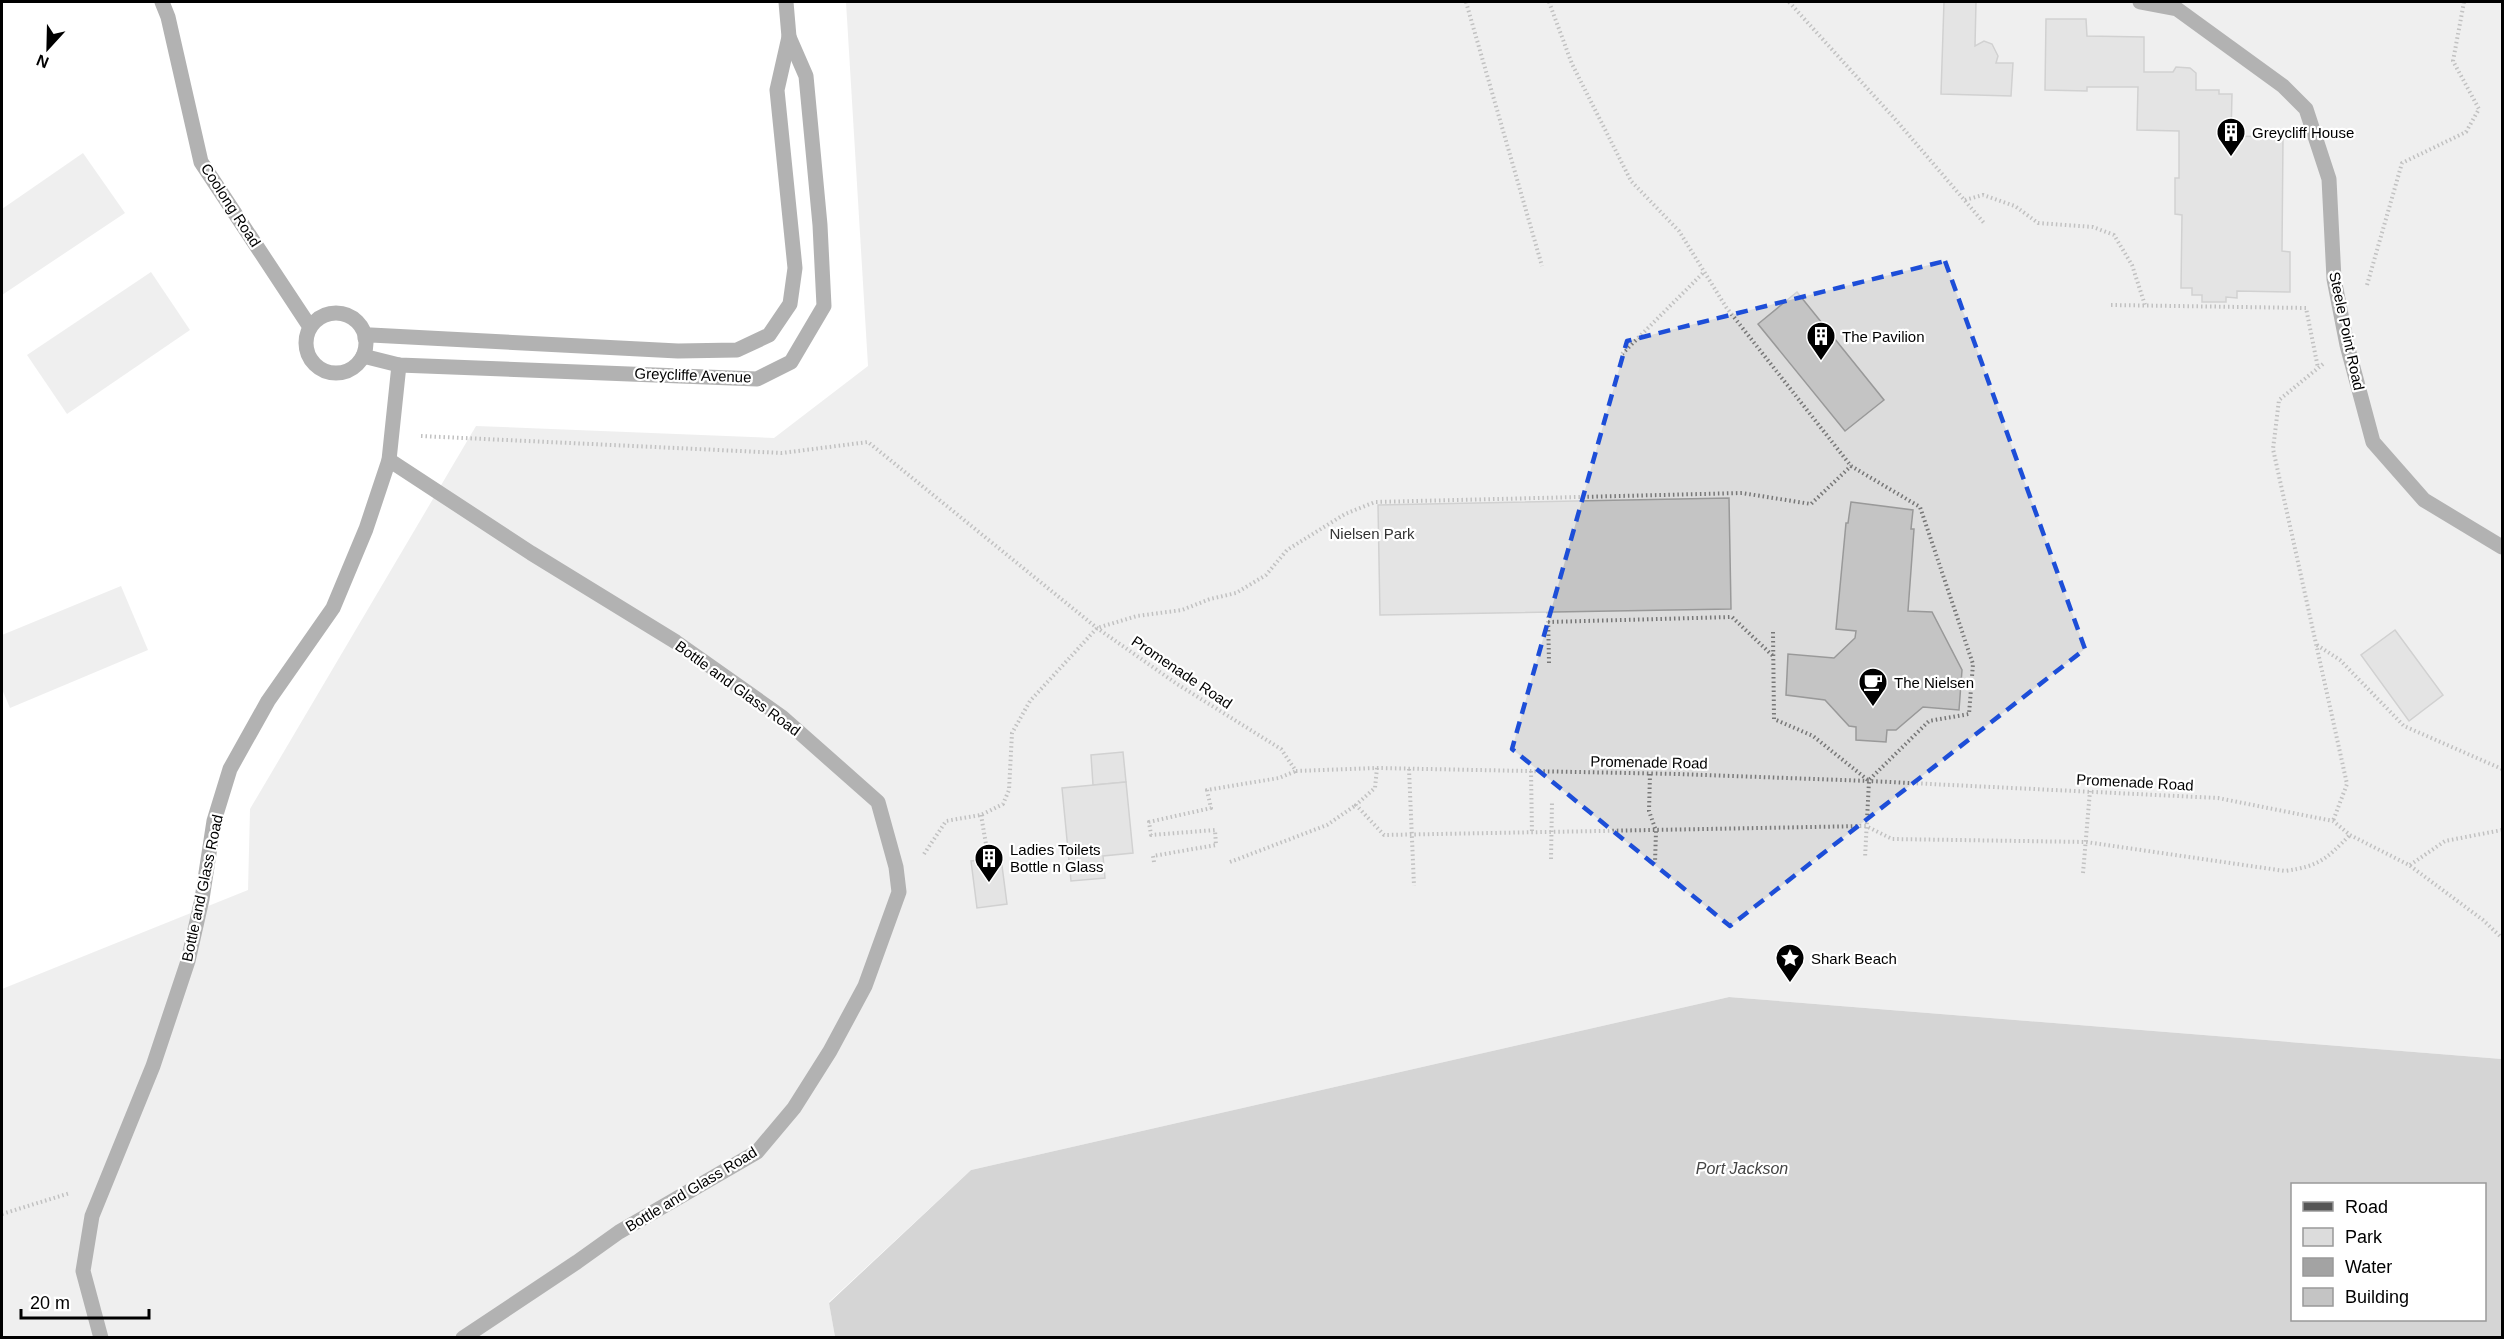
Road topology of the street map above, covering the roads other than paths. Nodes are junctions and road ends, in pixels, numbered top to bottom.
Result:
1 (162, 2) edge
2 (786, 2) edge
3 (2140, 2) edge
4 (789, 37) junction
5 (310, 327) junction
6 (365, 338) junction
7 (363, 356) junction
8 (399, 365) junction
9 (389, 460) junction
10 (2502, 547) edge
11 (101, 1338) edge
12 (463, 1338) edge

1 - 5 street, Coolong Road
2 - 4 street, Greycliffe Avenue
3 - 10 street, Steele Point Road
4 - 6 street, Greycliffe Avenue
4 - 8 street, Greycliffe Avenue
5 - 6 street
5 - 7 street
6 - 7 street
7 - 8 street, Greycliffe Avenue
8 - 9 street, Bottle and Glass Road
9 - 11 street, Bottle and Glass Road
9 - 12 street, Bottle and Glass Road

